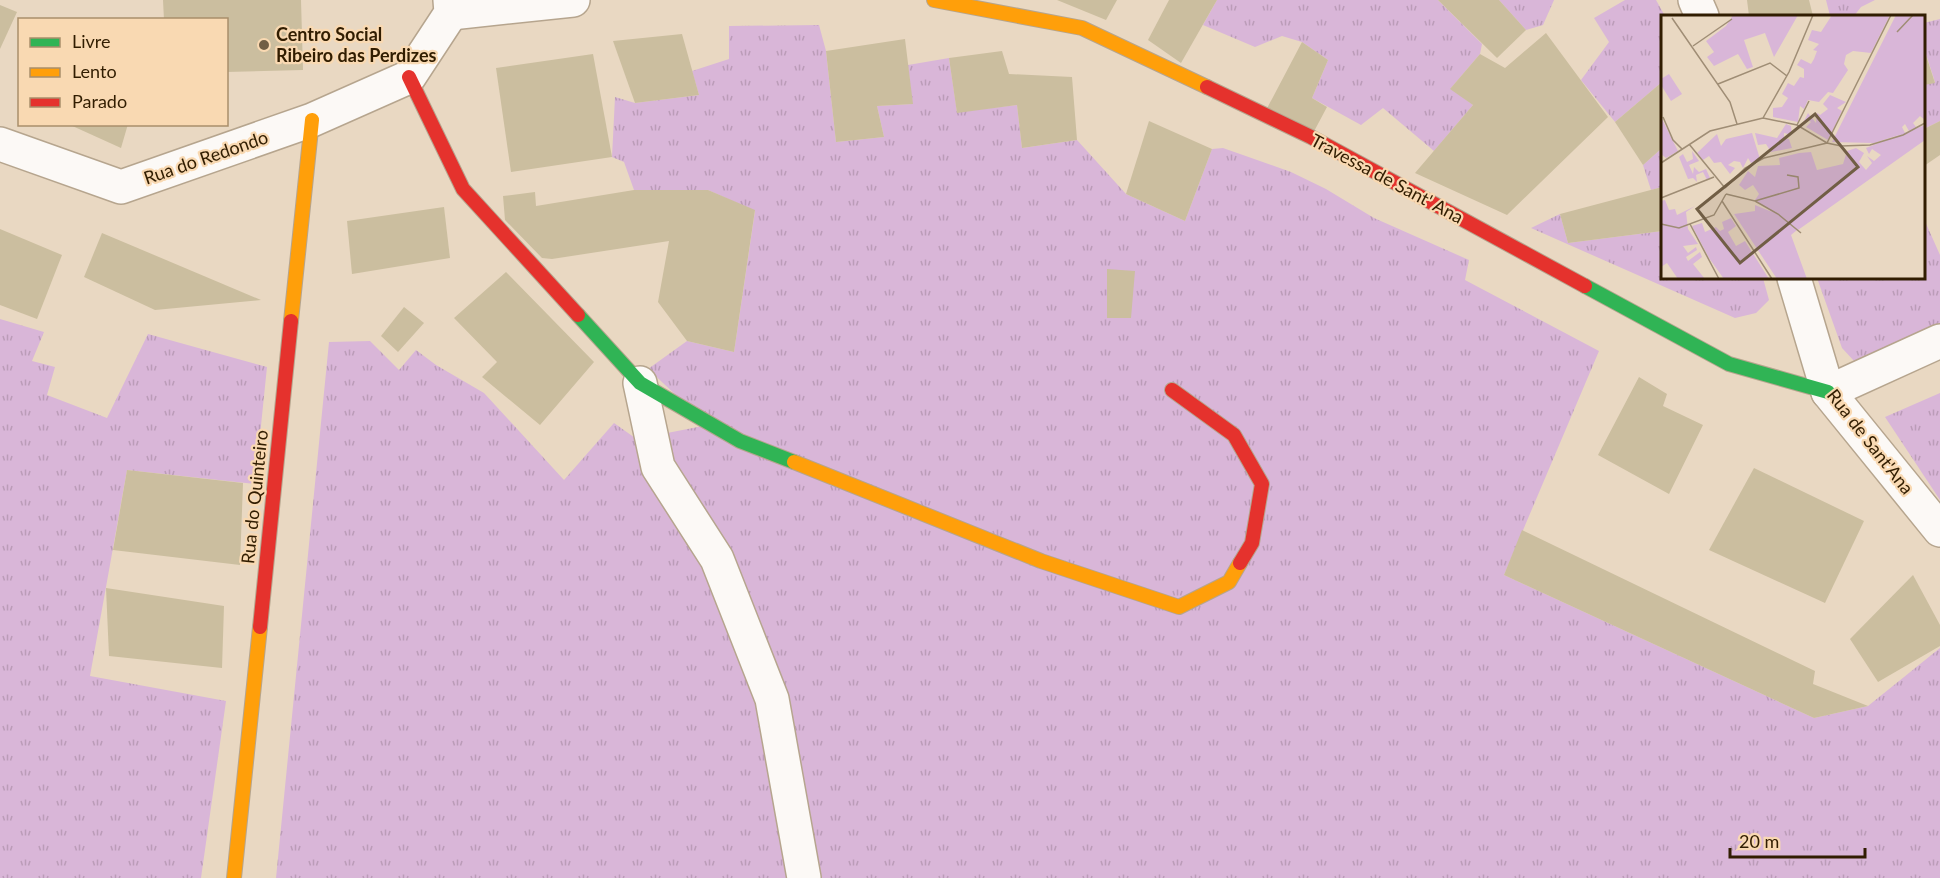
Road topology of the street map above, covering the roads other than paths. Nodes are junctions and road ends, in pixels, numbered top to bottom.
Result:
1 (573, 0) edge
2 (934, 0) edge
3 (1695, 0) edge
4 (451, 6) edge
5 (1702, 15) edge
6 (409, 77) junction
7 (312, 120) junction
8 (0, 144) edge
9 (1794, 279) edge
10 (1940, 341) edge
11 (640, 383) junction
12 (1172, 390) dead end
13 (1828, 392) junction
14 (1940, 530) edge
15 (234, 878) edge
16 (804, 878) edge

1 - 4 street
2 - 13 street, Travessa de Sant' Ana
3 - 5 street
4 - 6 street
6 - 7 street, Rua do Redondo
6 - 11 street
7 - 8 street, Rua do Redondo
7 - 15 street, Rua do Quinteiro
9 - 13 street, Rua de Sant'Ana
10 - 13 street
11 - 12 street
11 - 16 street
13 - 14 street, Rua de Sant'Ana

